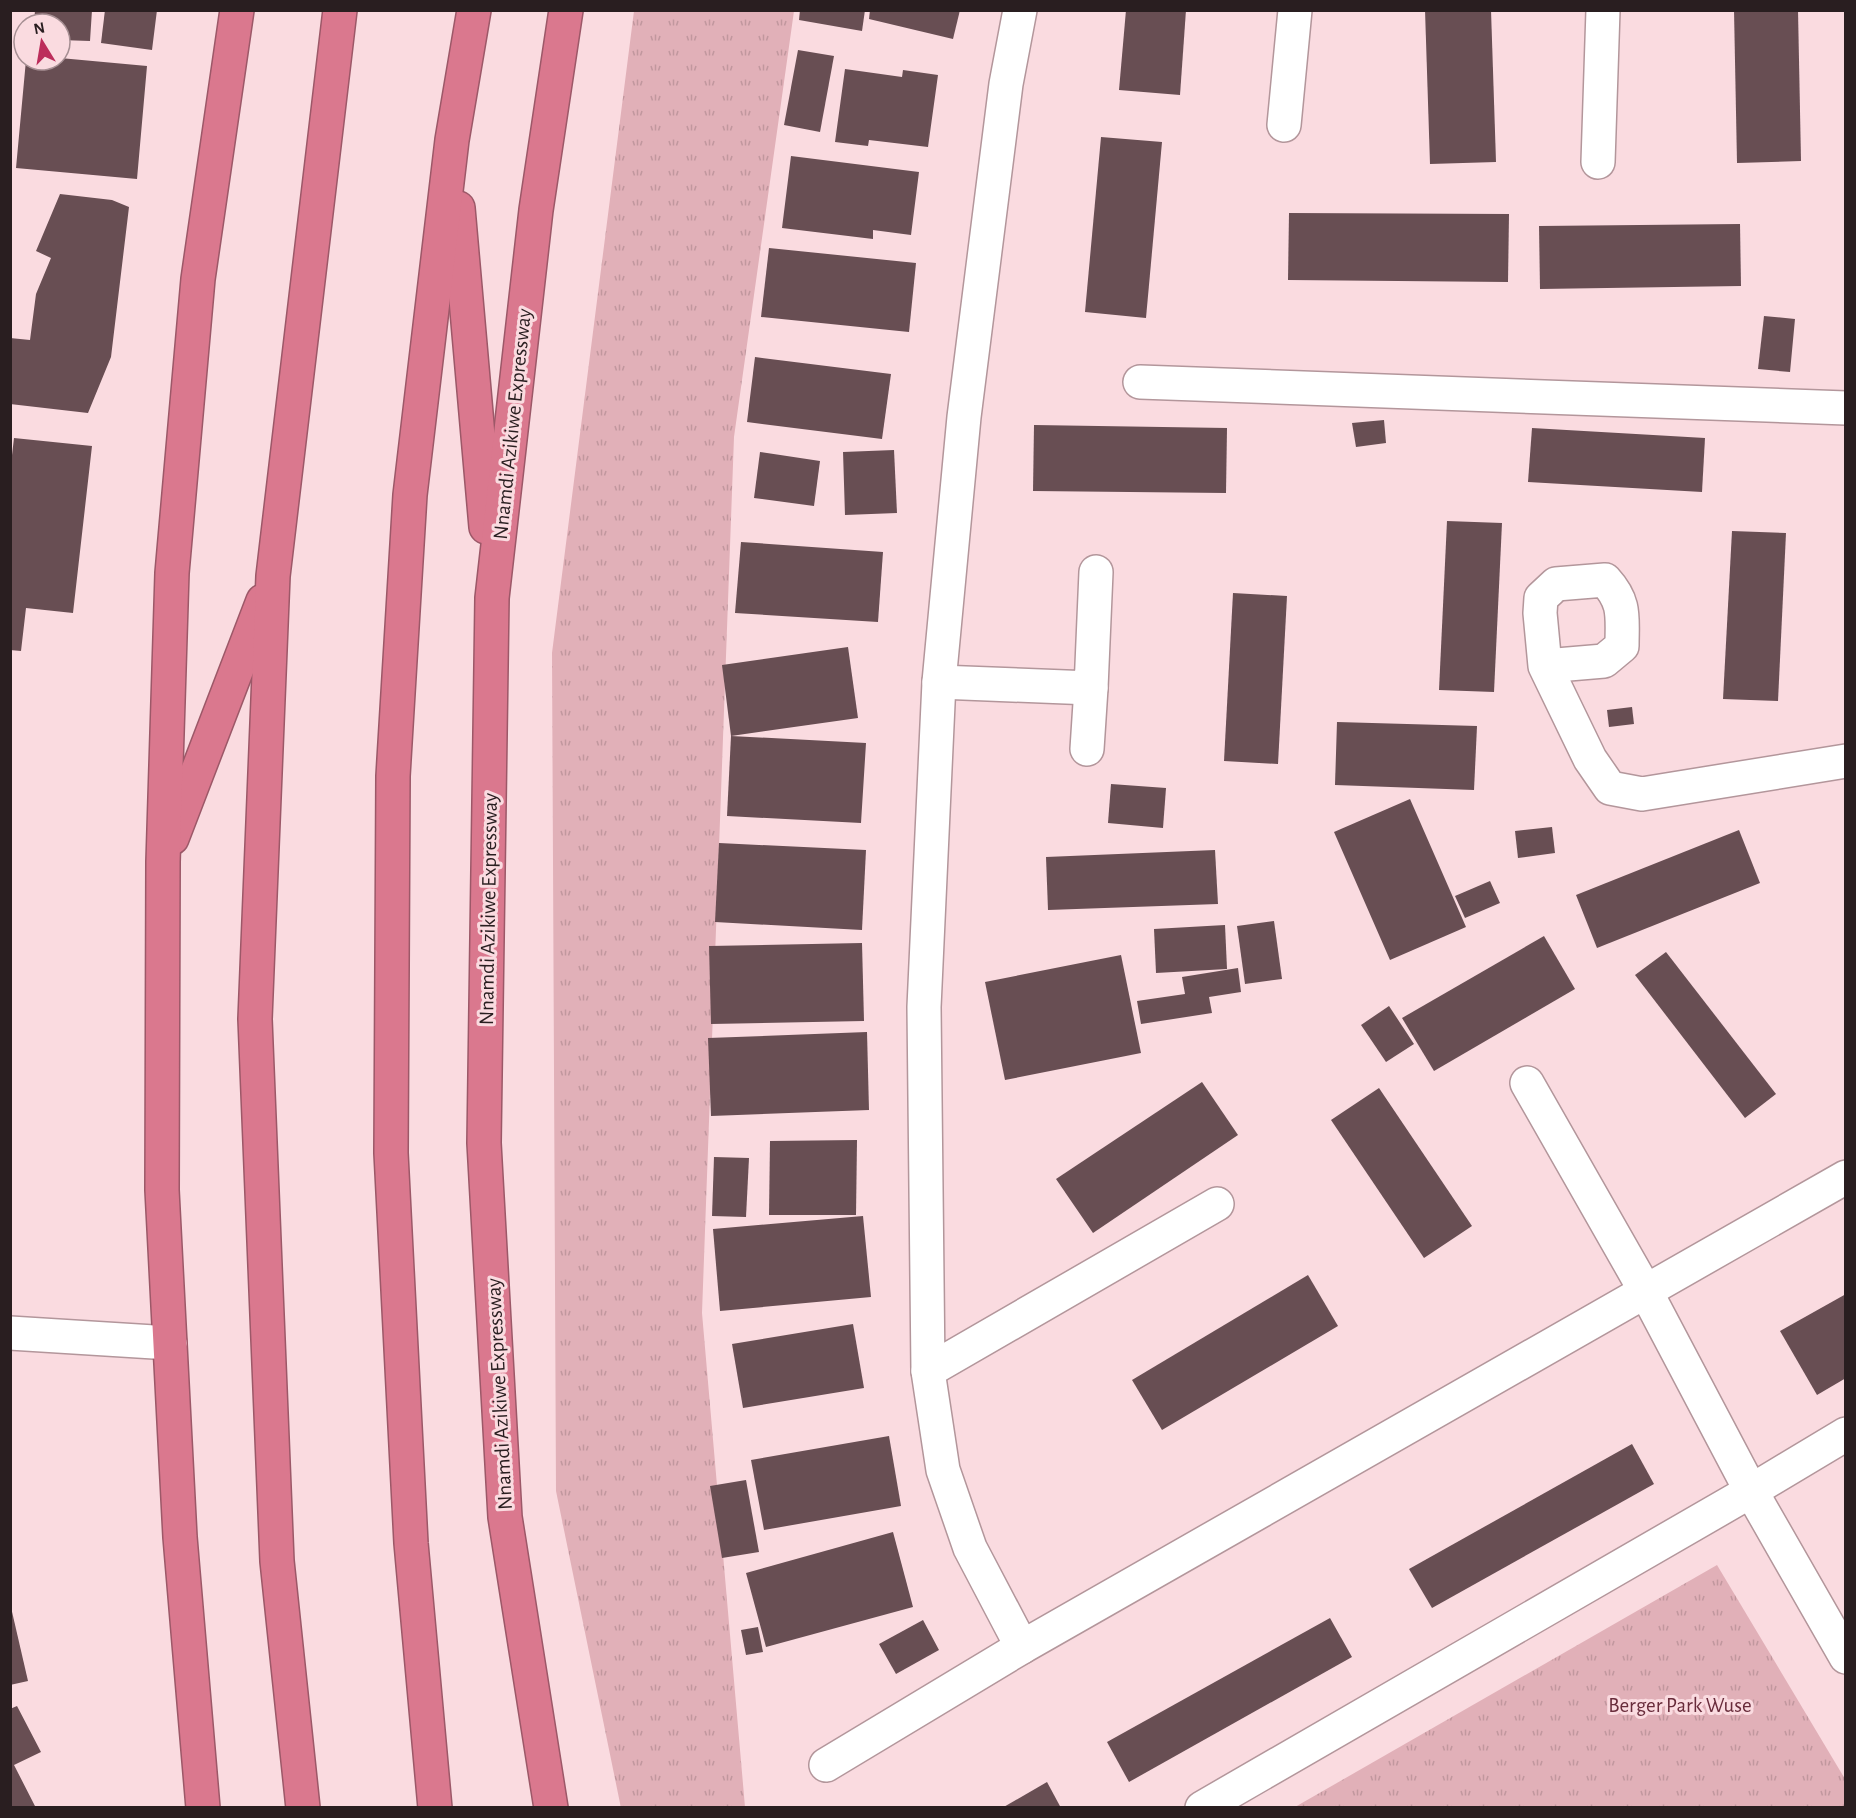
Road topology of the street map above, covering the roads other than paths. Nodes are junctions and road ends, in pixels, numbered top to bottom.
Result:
1 (237, 10) edge
2 (340, 10) edge
3 (474, 10) edge
4 (566, 10) edge
5 (1020, 10) edge
6 (1296, 10) edge
7 (1603, 10) edge
8 (1284, 125) dead end
9 (452, 140) junction
10 (1598, 162) dead end
11 (1140, 382) dead end
12 (1845, 408) edge
13 (1096, 572) dead end
14 (273, 576) junction
15 (492, 598) junction
16 (1545, 666) dead end
17 (939, 682) junction
18 (1091, 688) junction
19 (1087, 749) dead end
20 (1845, 761) edge
21 (163, 862) junction
22 (1527, 1083) dead end
23 (1845, 1178) edge
24 (1217, 1204) dead end
25 (1645, 1290) junction
26 (10, 1333) edge
27 (170, 1343) junction
28 (928, 1371) junction
29 (1845, 1434) edge
30 (1751, 1491) junction
31 (1022, 1647) junction
32 (1845, 1657) edge
33 (826, 1765) dead end
34 (203, 1808) edge
35 (303, 1808) edge
36 (435, 1808) edge
37 (551, 1808) edge
38 (1202, 1808) edge

1 - 21 highway
2 - 14 highway
3 - 9 highway
4 - 15 highway, Nnamdi Azikiwe Expressway
5 - 17 street
6 - 8 street
7 - 10 street
9 - 15 highway
9 - 36 highway
11 - 12 street
13 - 18 street
14 - 21 highway
14 - 35 highway
15 - 37 highway, Nnamdi Azikiwe Expressway
16 - 20 street
17 - 18 street
17 - 28 street
18 - 19 street
21 - 27 highway
22 - 25 street
23 - 25 street
24 - 28 street
25 - 30 street
25 - 31 street
26 - 27 street
27 - 34 highway
28 - 31 street
29 - 30 street
30 - 32 street
30 - 38 street
31 - 33 street

